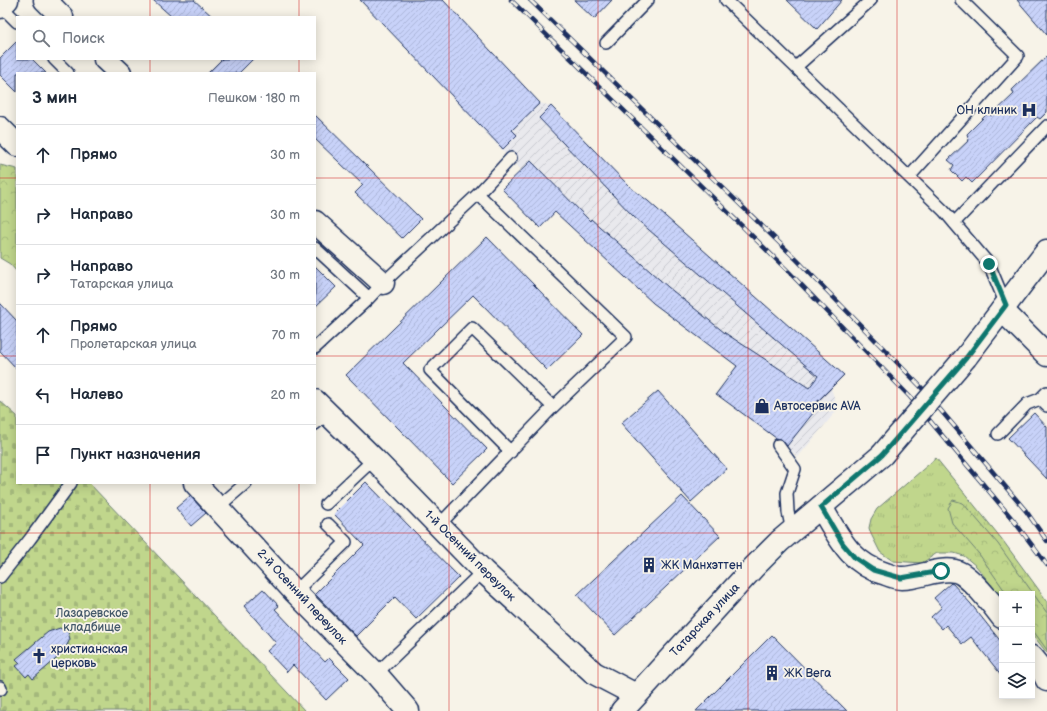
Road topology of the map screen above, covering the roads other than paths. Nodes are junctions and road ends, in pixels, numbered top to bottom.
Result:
1 (45, 0) edge
2 (648, 0) edge
3 (726, 0) edge
4 (871, 0) edge
5 (961, 0) edge
6 (3, 4) edge
7 (61, 16) edge
8 (16, 21) edge
9 (606, 43) dead end
10 (55, 60) edge
11 (106, 60) edge
12 (796, 67) junction
13 (67, 72) edge
14 (119, 72) edge
15 (1047, 126) edge
16 (0, 128) edge
17 (16, 144) edge
18 (511, 158) dead end
19 (909, 177) junction
20 (478, 194) junction
21 (316, 223) edge
22 (954, 223) junction
23 (316, 249) edge
24 (1047, 251) edge
25 (376, 290) junction
26 (1004, 308) junction
27 (1044, 346) edge
28 (316, 347) edge
29 (1045, 399) edge
30 (553, 407) junction
31 (319, 413) edge
32 (998, 434) dead end
33 (778, 445) dead end
34 (511, 452) junction
35 (374, 459) junction
36 (70, 484) edge
37 (196, 484) edge
38 (245, 484) edge
39 (326, 504) dead end
40 (218, 507) junction
41 (821, 507) junction
42 (328, 524) dead end
43 (439, 525) junction
44 (792, 531) junction
45 (483, 570) junction
46 (0, 577) edge
47 (295, 592) junction
48 (999, 614) edge
49 (1035, 661) edge
50 (376, 674) junction
51 (1047, 680) edge
52 (636, 695) junction
53 (408, 711) edge
54 (622, 711) edge

1 - 7 street
2 - 9 lane
3 - 12 lane
4 - 12 lane
5 - 19 lane
6 - 8 lane
10 - 13 lane
11 - 14 street
12 - 19 lane
15 - 22 lane
16 - 17 street
18 - 20 lane
19 - 22 lane
20 - 25 lane
20 - 30 lane
21 - 25 street
22 - 26 lane
23 - 25 lane
24 - 26 street, Татарская улица
25 - 28 lane
26 - 27 street
26 - 41 street, Татарская улица, bridge
29 - 32 lane
30 - 34 lane
30 - 34 lane
31 - 35 street, 1-й Осенний переулок
33 - 44 lane
34 - 43 lane
35 - 39 lane
35 - 43 street, 1-й Осенний переулок
36 - 46 lane
37 - 40 street, 2-й Осенний переулок
38 - 40 lane
40 - 47 street, 2-й Осенний переулок
41 - 44 street, Татарская улица
41 - 48 street
42 - 47 lane
43 - 45 street, 1-й Осенний переулок
44 - 52 street, Татарская улица
45 - 50 lane
45 - 52 street, 1-й Осенний переулок
47 - 50 street, 2-й Осенний переулок
49 - 51 street
50 - 53 street, 2-й Осенний переулок
52 - 54 street, Татарская улица

